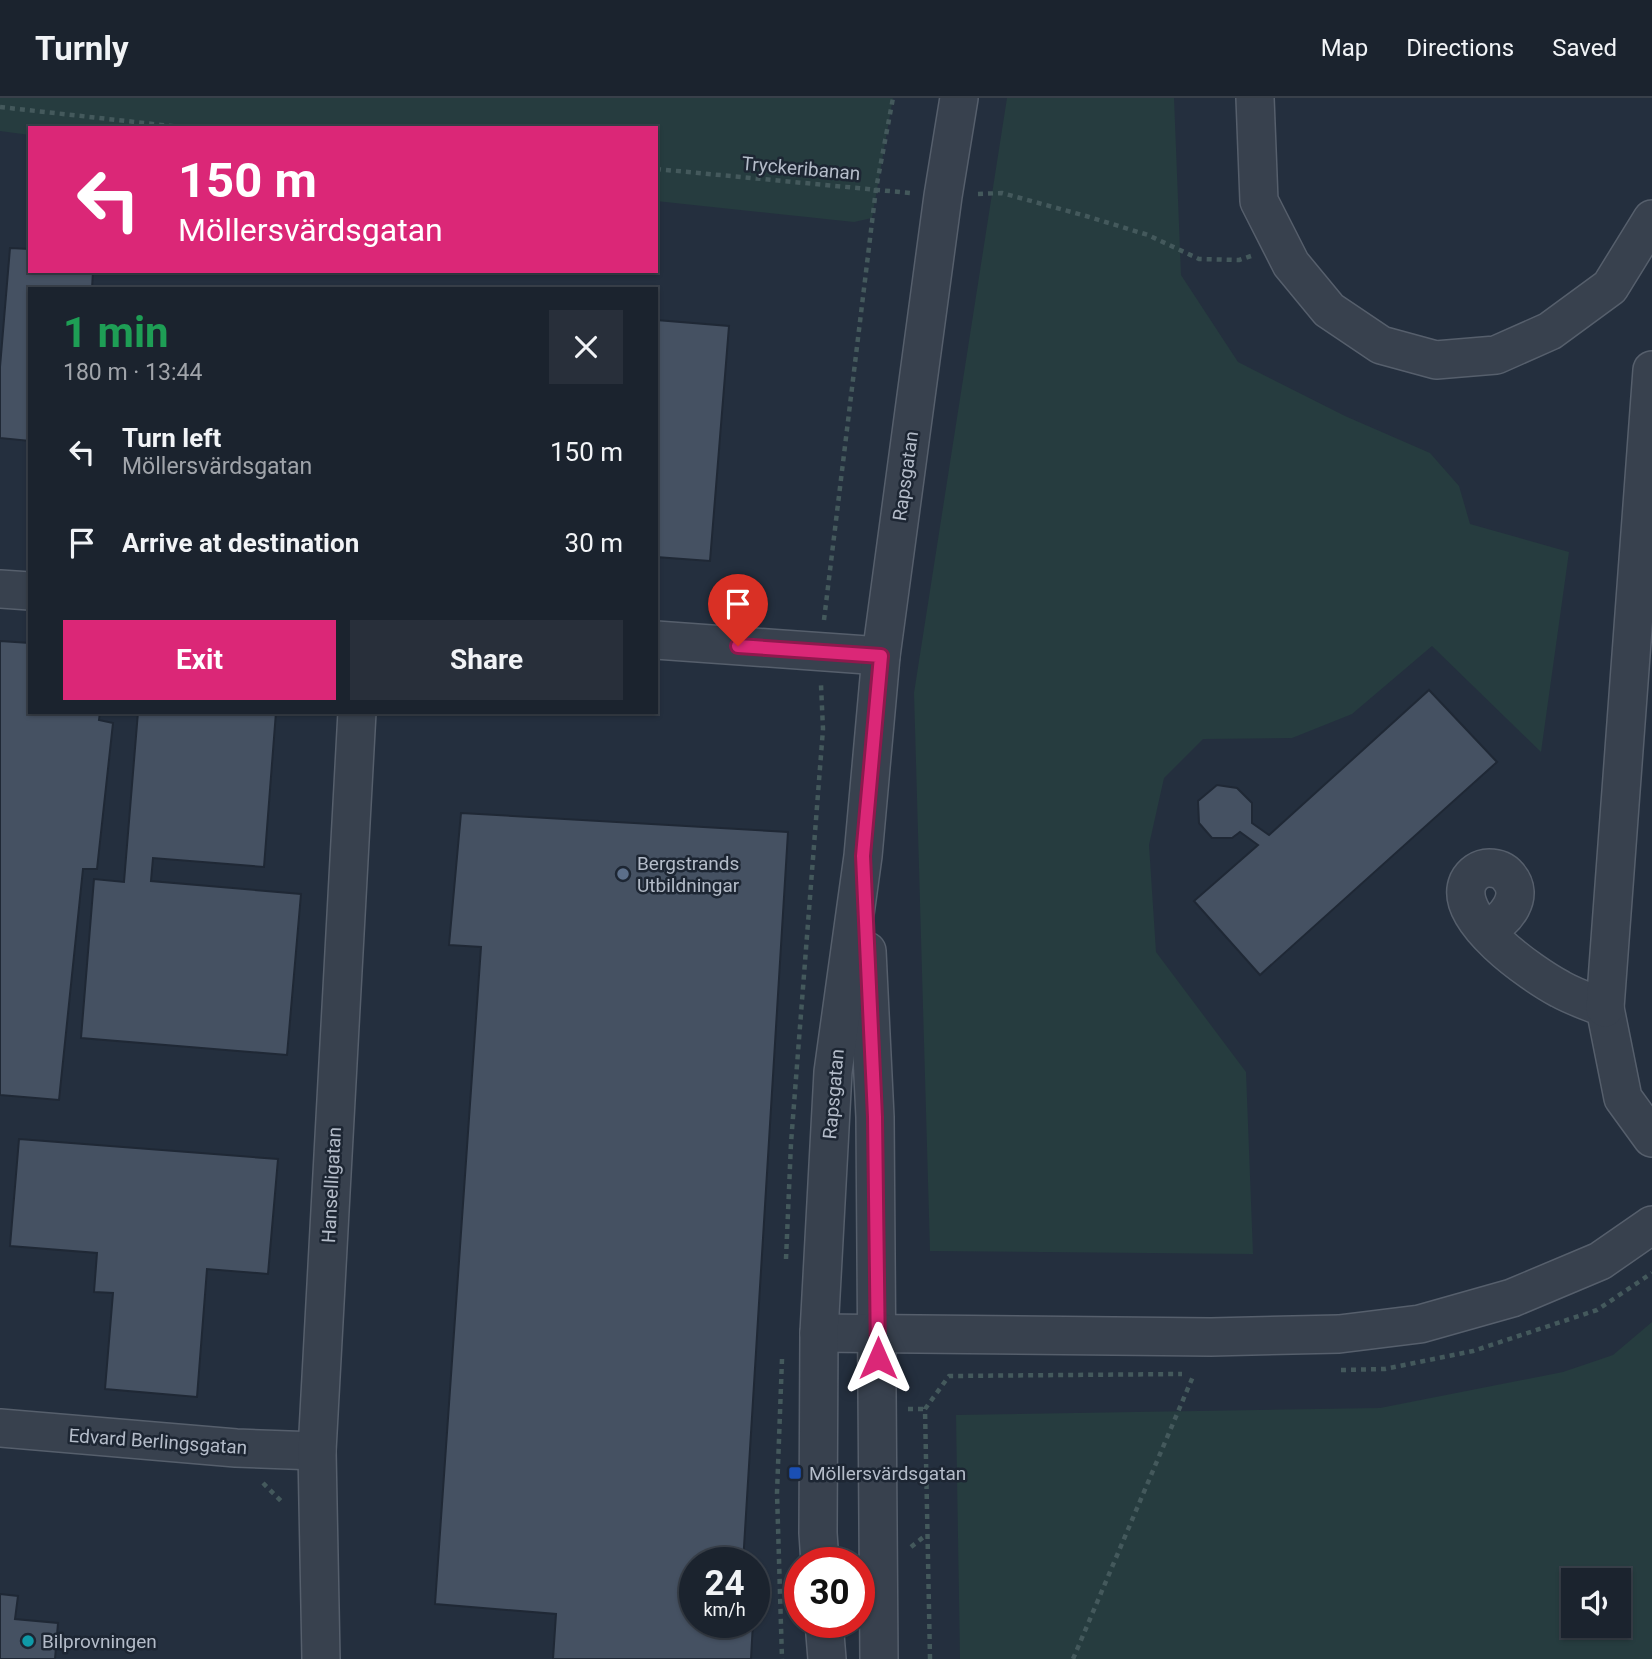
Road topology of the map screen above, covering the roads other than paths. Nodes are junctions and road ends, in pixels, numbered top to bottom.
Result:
1 (959, 98) edge
2 (1255, 98) edge
3 (1652, 219) edge
4 (1652, 370) edge
5 (0, 589) edge
6 (28, 592) edge
7 (658, 640) edge
8 (881, 656) junction
9 (357, 714) edge
10 (863, 856) junction
11 (1486, 930) dead end
12 (1605, 1008) junction
13 (1652, 1139) edge
14 (1652, 1224) edge
15 (819, 1333) junction
16 (878, 1333) junction
17 (0, 1428) edge
18 (317, 1451) junction
19 (819, 1547) edge
20 (825, 1638) edge
21 (321, 1659) edge
22 (827, 1659) edge
23 (879, 1659) edge

1 - 8 street, Rapsgatan
2 - 3 street
4 - 12 street
5 - 6 street
7 - 8 street
8 - 10 street, Rapsgatan
9 - 18 street, Hanselligatan
10 - 15 street, Rapsgatan
10 - 16 street, Rapsgatan
11 - 12 street
12 - 13 street
14 - 16 street
15 - 16 street
15 - 19 street, Rapsgatan
16 - 23 street, Rapsgatan
17 - 18 street, Edvard Berlingsgatan
18 - 21 street, Hanselligatan
20 - 22 street

